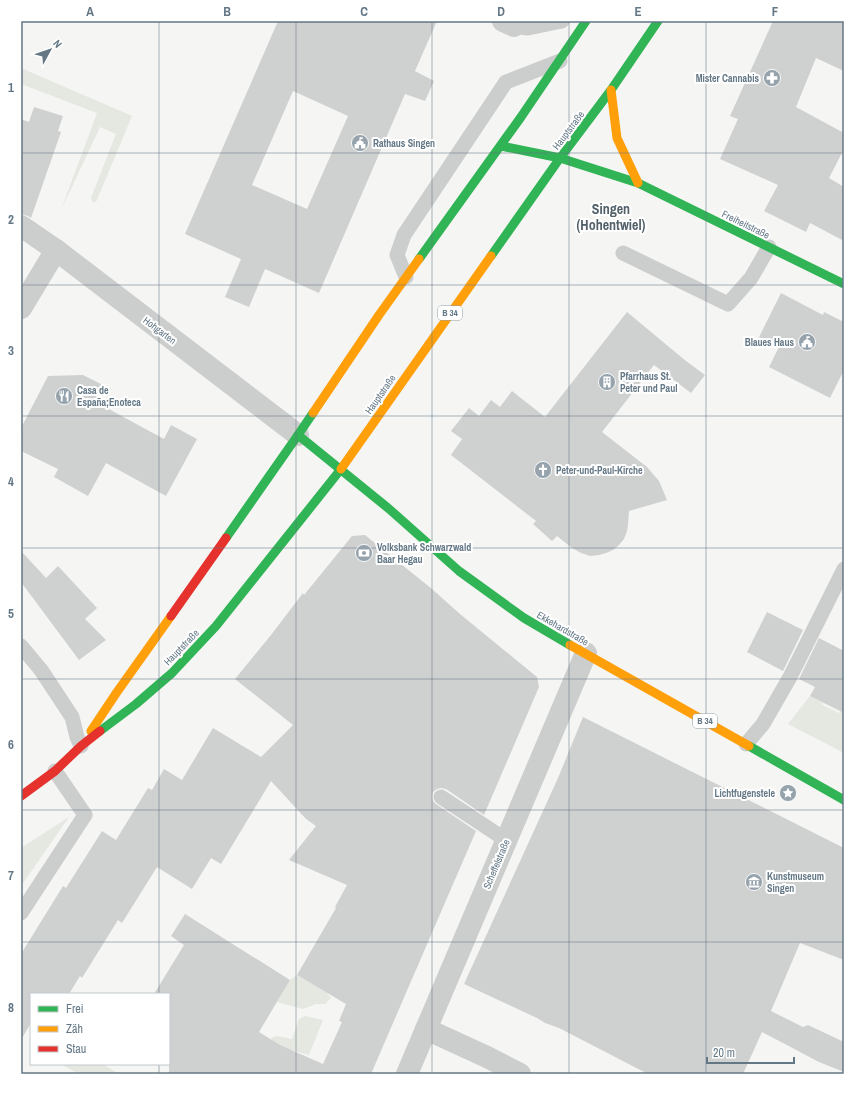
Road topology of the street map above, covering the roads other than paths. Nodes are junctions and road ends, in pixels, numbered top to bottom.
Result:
1 (562, 21) edge
2 (586, 21) edge
3 (658, 21) edge
4 (509, 23) edge
5 (560, 61) junction
6 (611, 90) junction
7 (501, 146) junction
8 (560, 158) junction
9 (638, 183) junction
10 (21, 226) edge
11 (769, 247) junction
12 (56, 250) junction
13 (623, 253) dead end
14 (406, 277) junction
15 (844, 284) edge
16 (21, 308) edge
17 (298, 435) junction
18 (341, 469) junction
19 (844, 568) edge
20 (21, 646) edge
21 (586, 653) junction
22 (746, 744) junction
23 (82, 746) junction
24 (55, 771) junction
25 (21, 796) edge
26 (441, 797) dead end
27 (844, 800) edge
28 (506, 840) junction
29 (21, 913) edge
30 (426, 1029) junction
31 (407, 1074) edge
32 (520, 1074) edge

1 - 4 lane
2 - 5 main road, Hauptstraße
3 - 6 main road, Hauptstraße / B 34
5 - 7 main road, Hauptstraße
5 - 14 lane
6 - 8 main road, Hauptstraße / B 34
6 - 9 main road
7 - 8 main road, Freiheitstraße
7 - 14 main road, Hauptstraße
8 - 9 main road, Freiheitstraße
8 - 18 main road, Hauptstraße / B 34
9 - 11 main road, Freiheitstraße
10 - 12 street, Hohgarten
11 - 13 lane
11 - 15 main road, Freiheitstraße
12 - 16 street
12 - 17 street, Hohgarten
14 - 17 main road, Hauptstraße
17 - 18 main road, Ekkehardstraße / B 34
17 - 23 main road, Hauptstraße
18 - 21 main road, Ekkehardstraße / B 34
18 - 23 main road, Hauptstraße
19 - 22 lane
20 - 23 lane
21 - 22 main road, Ekkehardstraße / B 34
21 - 28 street, Scheffelstraße
22 - 27 main road, Ekkehardstraße / B 34
23 - 24 main road, Hauptstraße
24 - 25 main road, Hauptstraße
24 - 29 lane
26 - 28 lane
28 - 30 street, Scheffelstraße
30 - 31 street, Scheffelstraße
30 - 32 street

